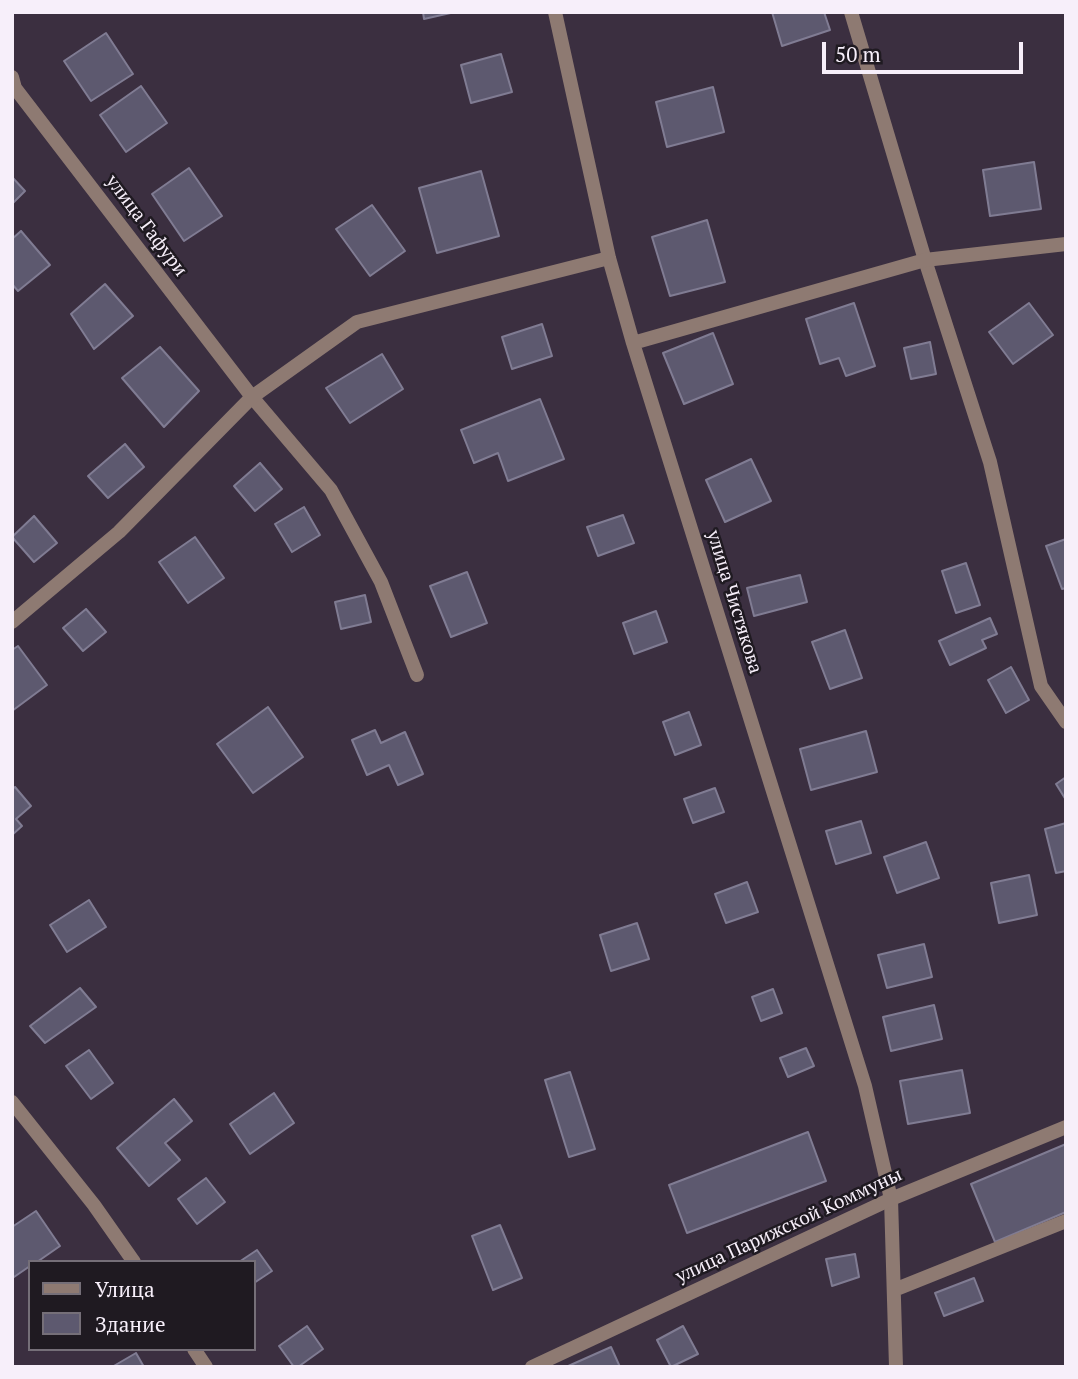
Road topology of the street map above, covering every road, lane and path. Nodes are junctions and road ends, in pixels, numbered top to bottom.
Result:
1 (555, 12) edge
2 (851, 12) edge
3 (13, 84) edge
4 (1066, 244) edge
5 (609, 258) junction
6 (925, 260) junction
7 (633, 343) junction
8 (252, 397) junction
9 (12, 622) edge
10 (417, 675) dead end
11 (1066, 722) edge
12 (12, 1102) edge
13 (1066, 1127) edge
14 (891, 1199) junction
15 (1066, 1221) edge
16 (133, 1260) edge
17 (894, 1290) junction
18 (195, 1351) edge
19 (206, 1367) edge
20 (532, 1367) edge
21 (896, 1367) edge

1 - 5 street, улица Чистякова
2 - 6 street
3 - 8 street, улица Гафури
4 - 6 street
5 - 7 street, улица Чистякова
5 - 8 street
6 - 7 street
6 - 11 street
7 - 14 street, улица Чистякова
8 - 9 street
8 - 10 street, улица Гафури
12 - 16 street
13 - 14 street, улица Парижской Коммуны
14 - 17 street, улица Чистякова
14 - 20 street, улица Парижской Коммуны
15 - 17 street
17 - 21 street, улица Чистякова
18 - 19 street

